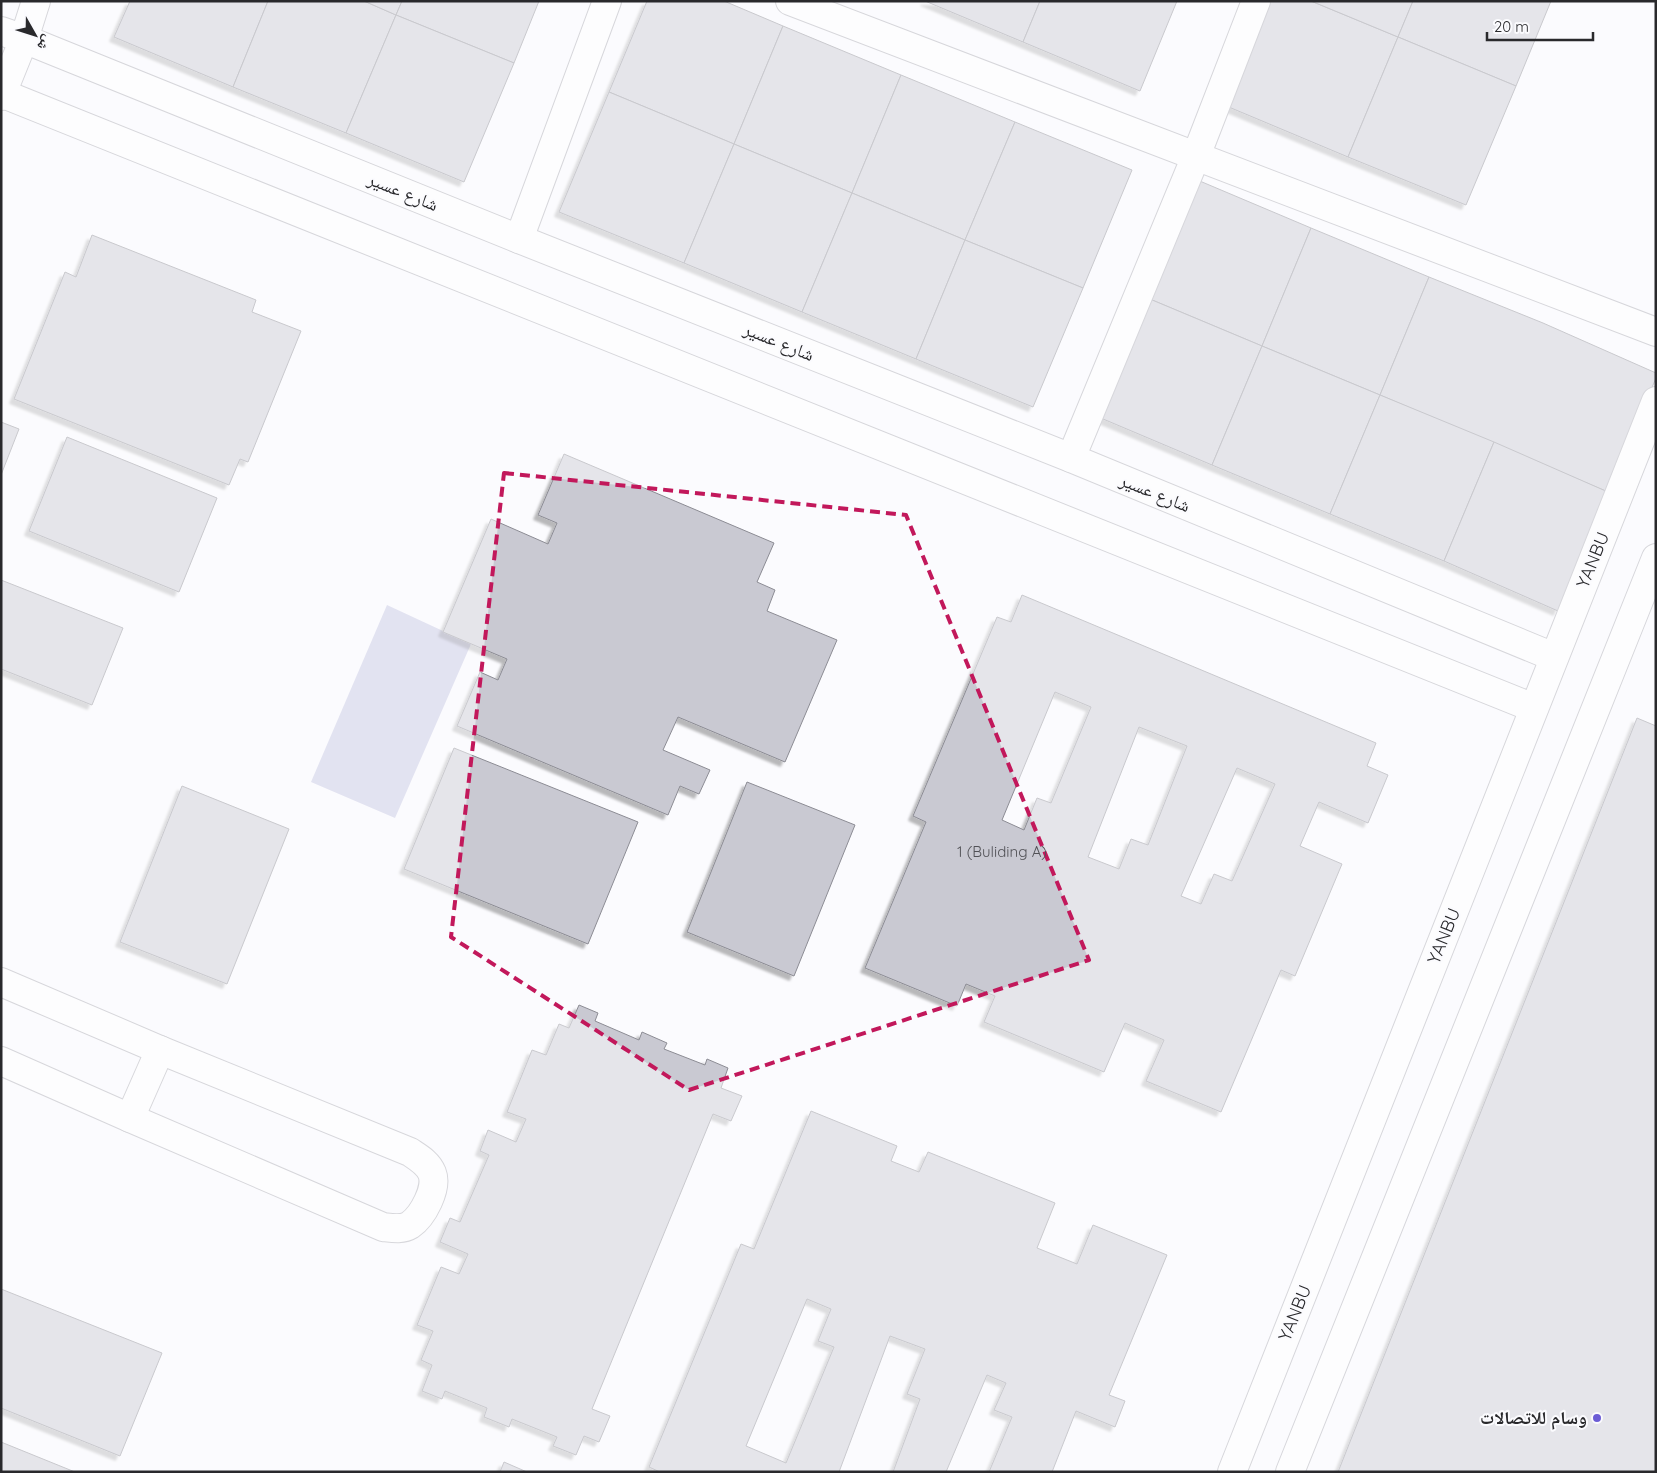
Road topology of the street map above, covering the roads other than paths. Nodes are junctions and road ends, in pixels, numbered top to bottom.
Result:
1 (36, 1) edge
2 (607, 1) edge
3 (790, 1) edge
4 (1256, 1) edge
5 (13, 35) edge
6 (2, 95) edge
7 (1196, 156) junction
8 (519, 239) junction
9 (1656, 332) edge
10 (1656, 401) edge
11 (1071, 458) junction
12 (1656, 558) edge
13 (1554, 657) junction
14 (1534, 708) junction
15 (1, 982) edge
16 (160, 1050) junction
17 (1, 1061) edge
18 (130, 1118) junction
19 (1232, 1472) edge
20 (1290, 1472) edge

1 - 5 street
2 - 8 street
3 - 7 street
4 - 7 street
5 - 6 street
5 - 8 street, شارع عسير
6 - 14 street
7 - 9 street
7 - 11 street
8 - 11 street, شارع عسير
10 - 13 street, YANBU
11 - 13 street, شارع عسير
12 - 20 street
13 - 14 street, YANBU
14 - 19 street, YANBU
15 - 16 street
16 - 18 street
16 - 18 street
17 - 18 street

